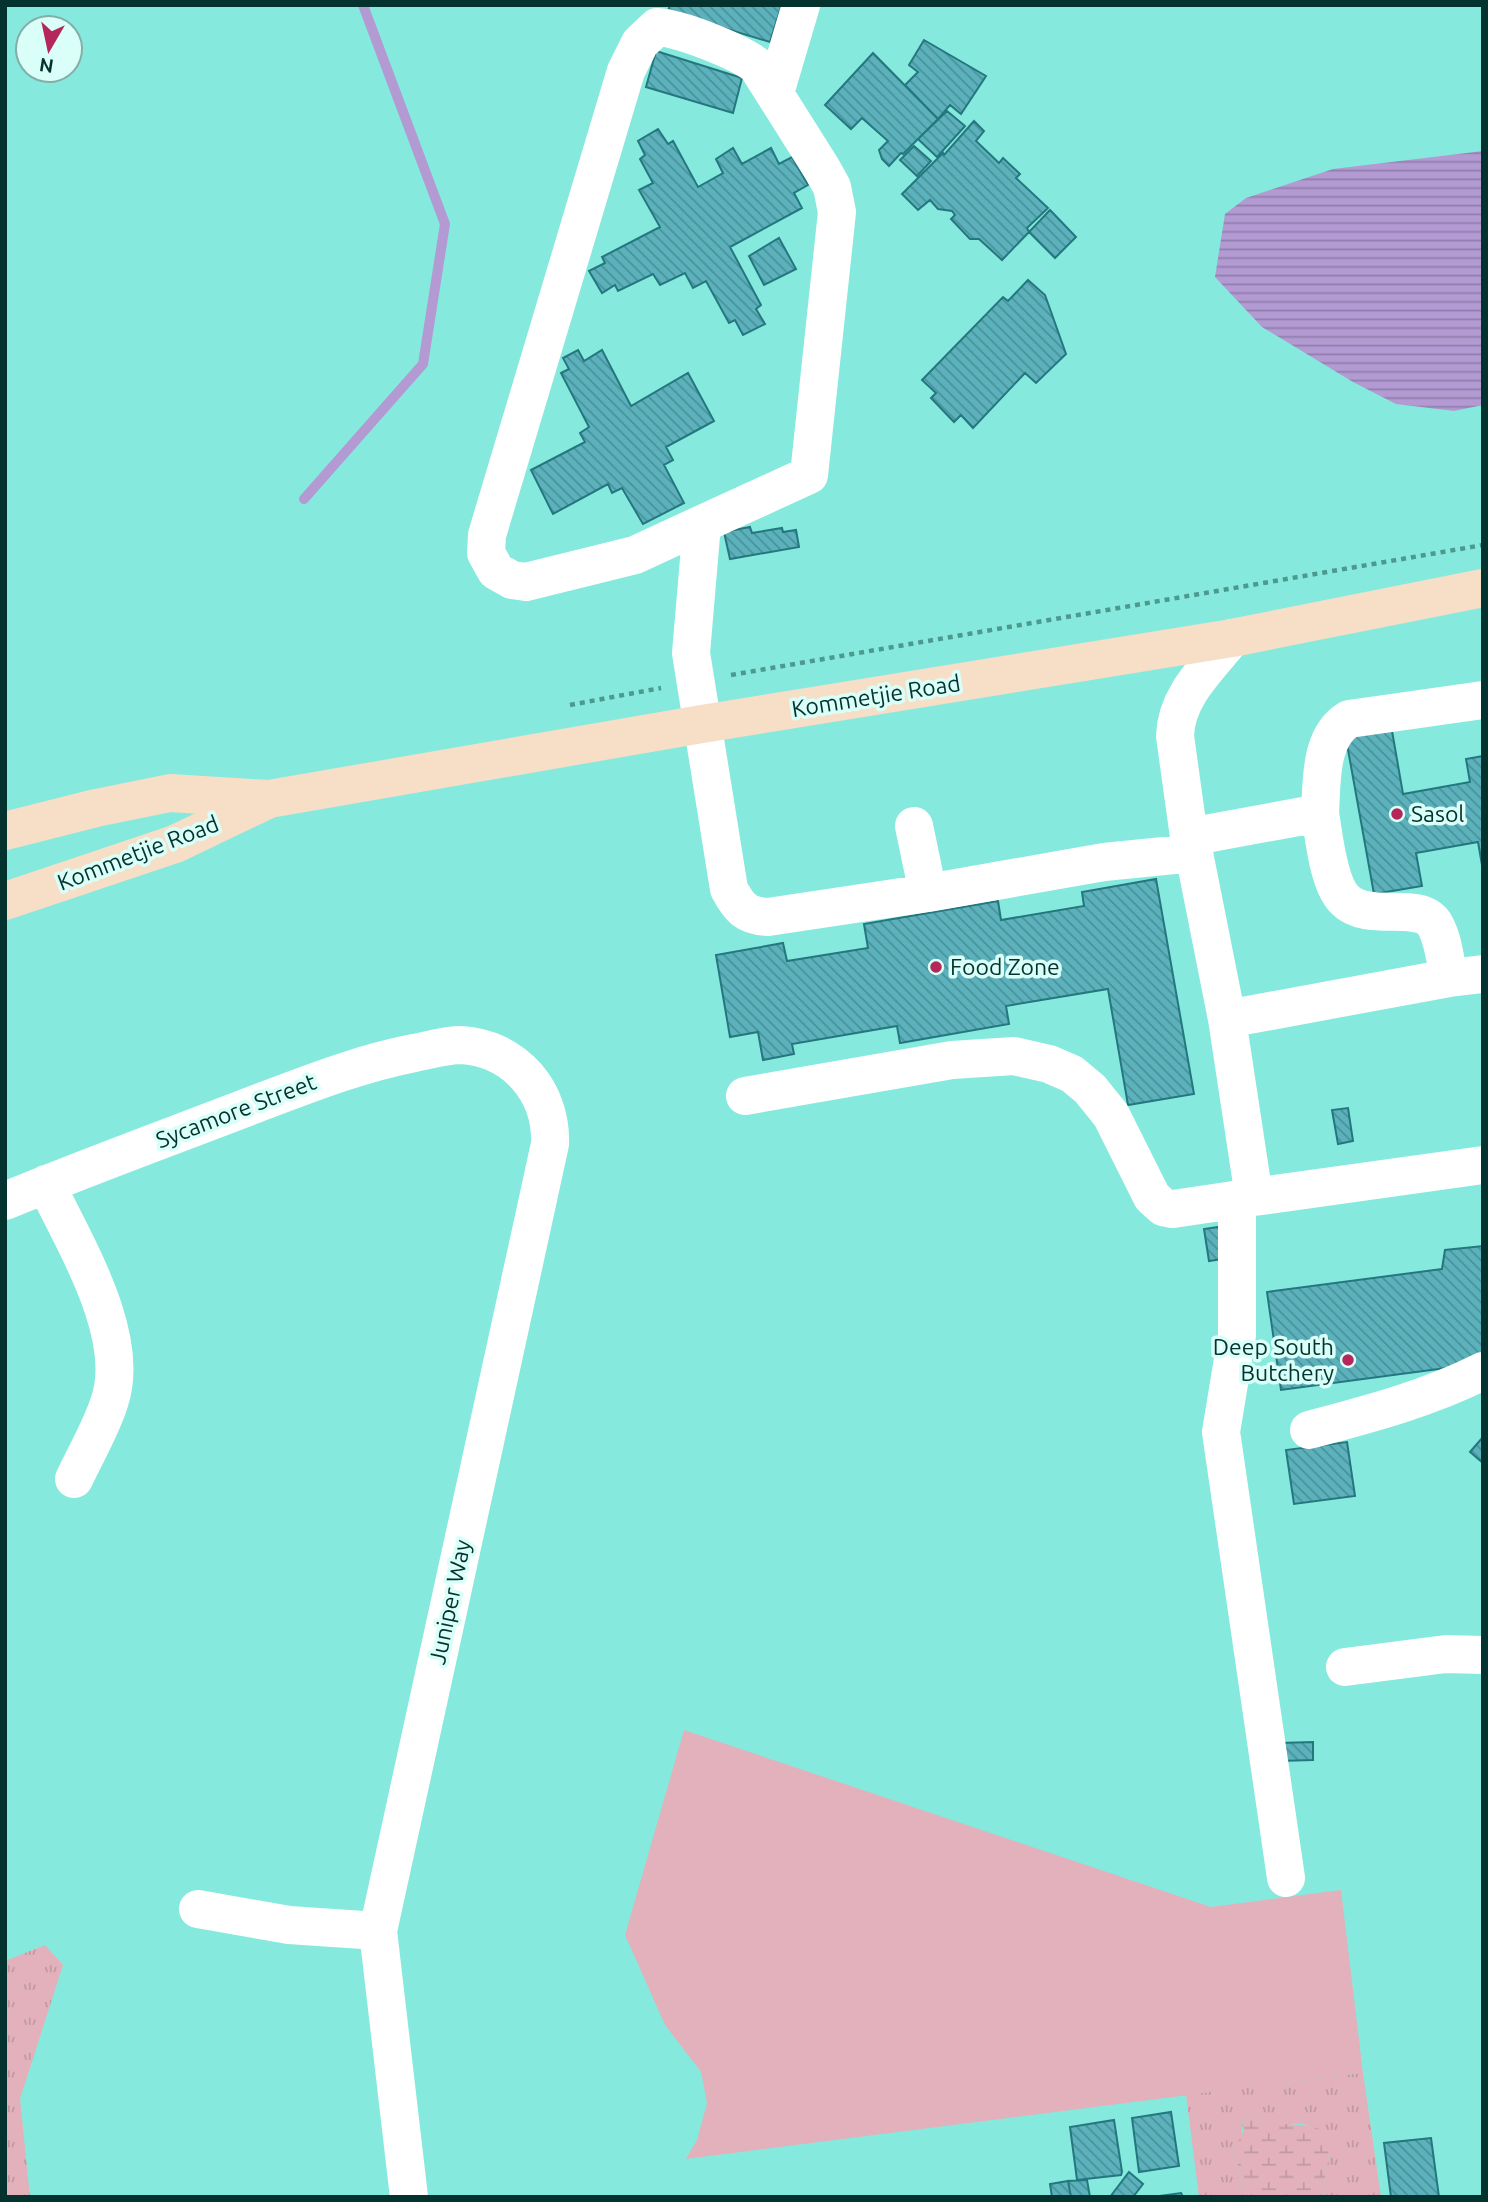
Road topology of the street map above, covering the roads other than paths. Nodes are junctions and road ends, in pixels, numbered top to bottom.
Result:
1 (801, 5) edge
2 (775, 93) junction
3 (702, 524) junction
4 (1483, 588) edge
5 (1231, 638) junction
6 (1483, 700) edge
7 (702, 724) junction
8 (269, 799) junction
9 (1320, 813) junction
10 (914, 825) dead end
11 (5, 831) edge
12 (1192, 845) junction
13 (928, 893) junction
14 (5, 901) edge
15 (1466, 976) edge
16 (1227, 1019) junction
17 (474, 1047) joint
18 (745, 1096) dead end
19 (1483, 1166) edge
20 (46, 1184) junction
21 (1245, 1198) junction
22 (5, 1201) edge
23 (1483, 1371) edge
24 (1309, 1430) dead end
25 (74, 1479) dead end
26 (1483, 1654) edge
27 (1346, 1667) dead end
28 (1286, 1878) dead end
29 (198, 1909) dead end
30 (378, 1931) junction
31 (409, 2197) edge

1 - 2 street
2 - 3 street
2 - 3 street
3 - 7 street
4 - 5 main road, Kommetjie Road
5 - 7 main road, Kommetjie Road
5 - 12 street
6 - 9 street
7 - 8 main road, Kommetjie Road
7 - 13 street
8 - 11 main road, Kommetjie Road
8 - 14 main road, Kommetjie Road
9 - 12 street
9 - 15 street
10 - 13 street
12 - 13 street
12 - 16 street
15 - 16 street
16 - 21 street
17 - 20 street, Sycamore Street
17 - 30 street, Juniper Way
18 - 21 street
19 - 21 street
20 - 22 street, Sycamore Street
20 - 25 street
21 - 28 street
23 - 24 street
26 - 27 street
29 - 30 street
30 - 31 street, Juniper Way

